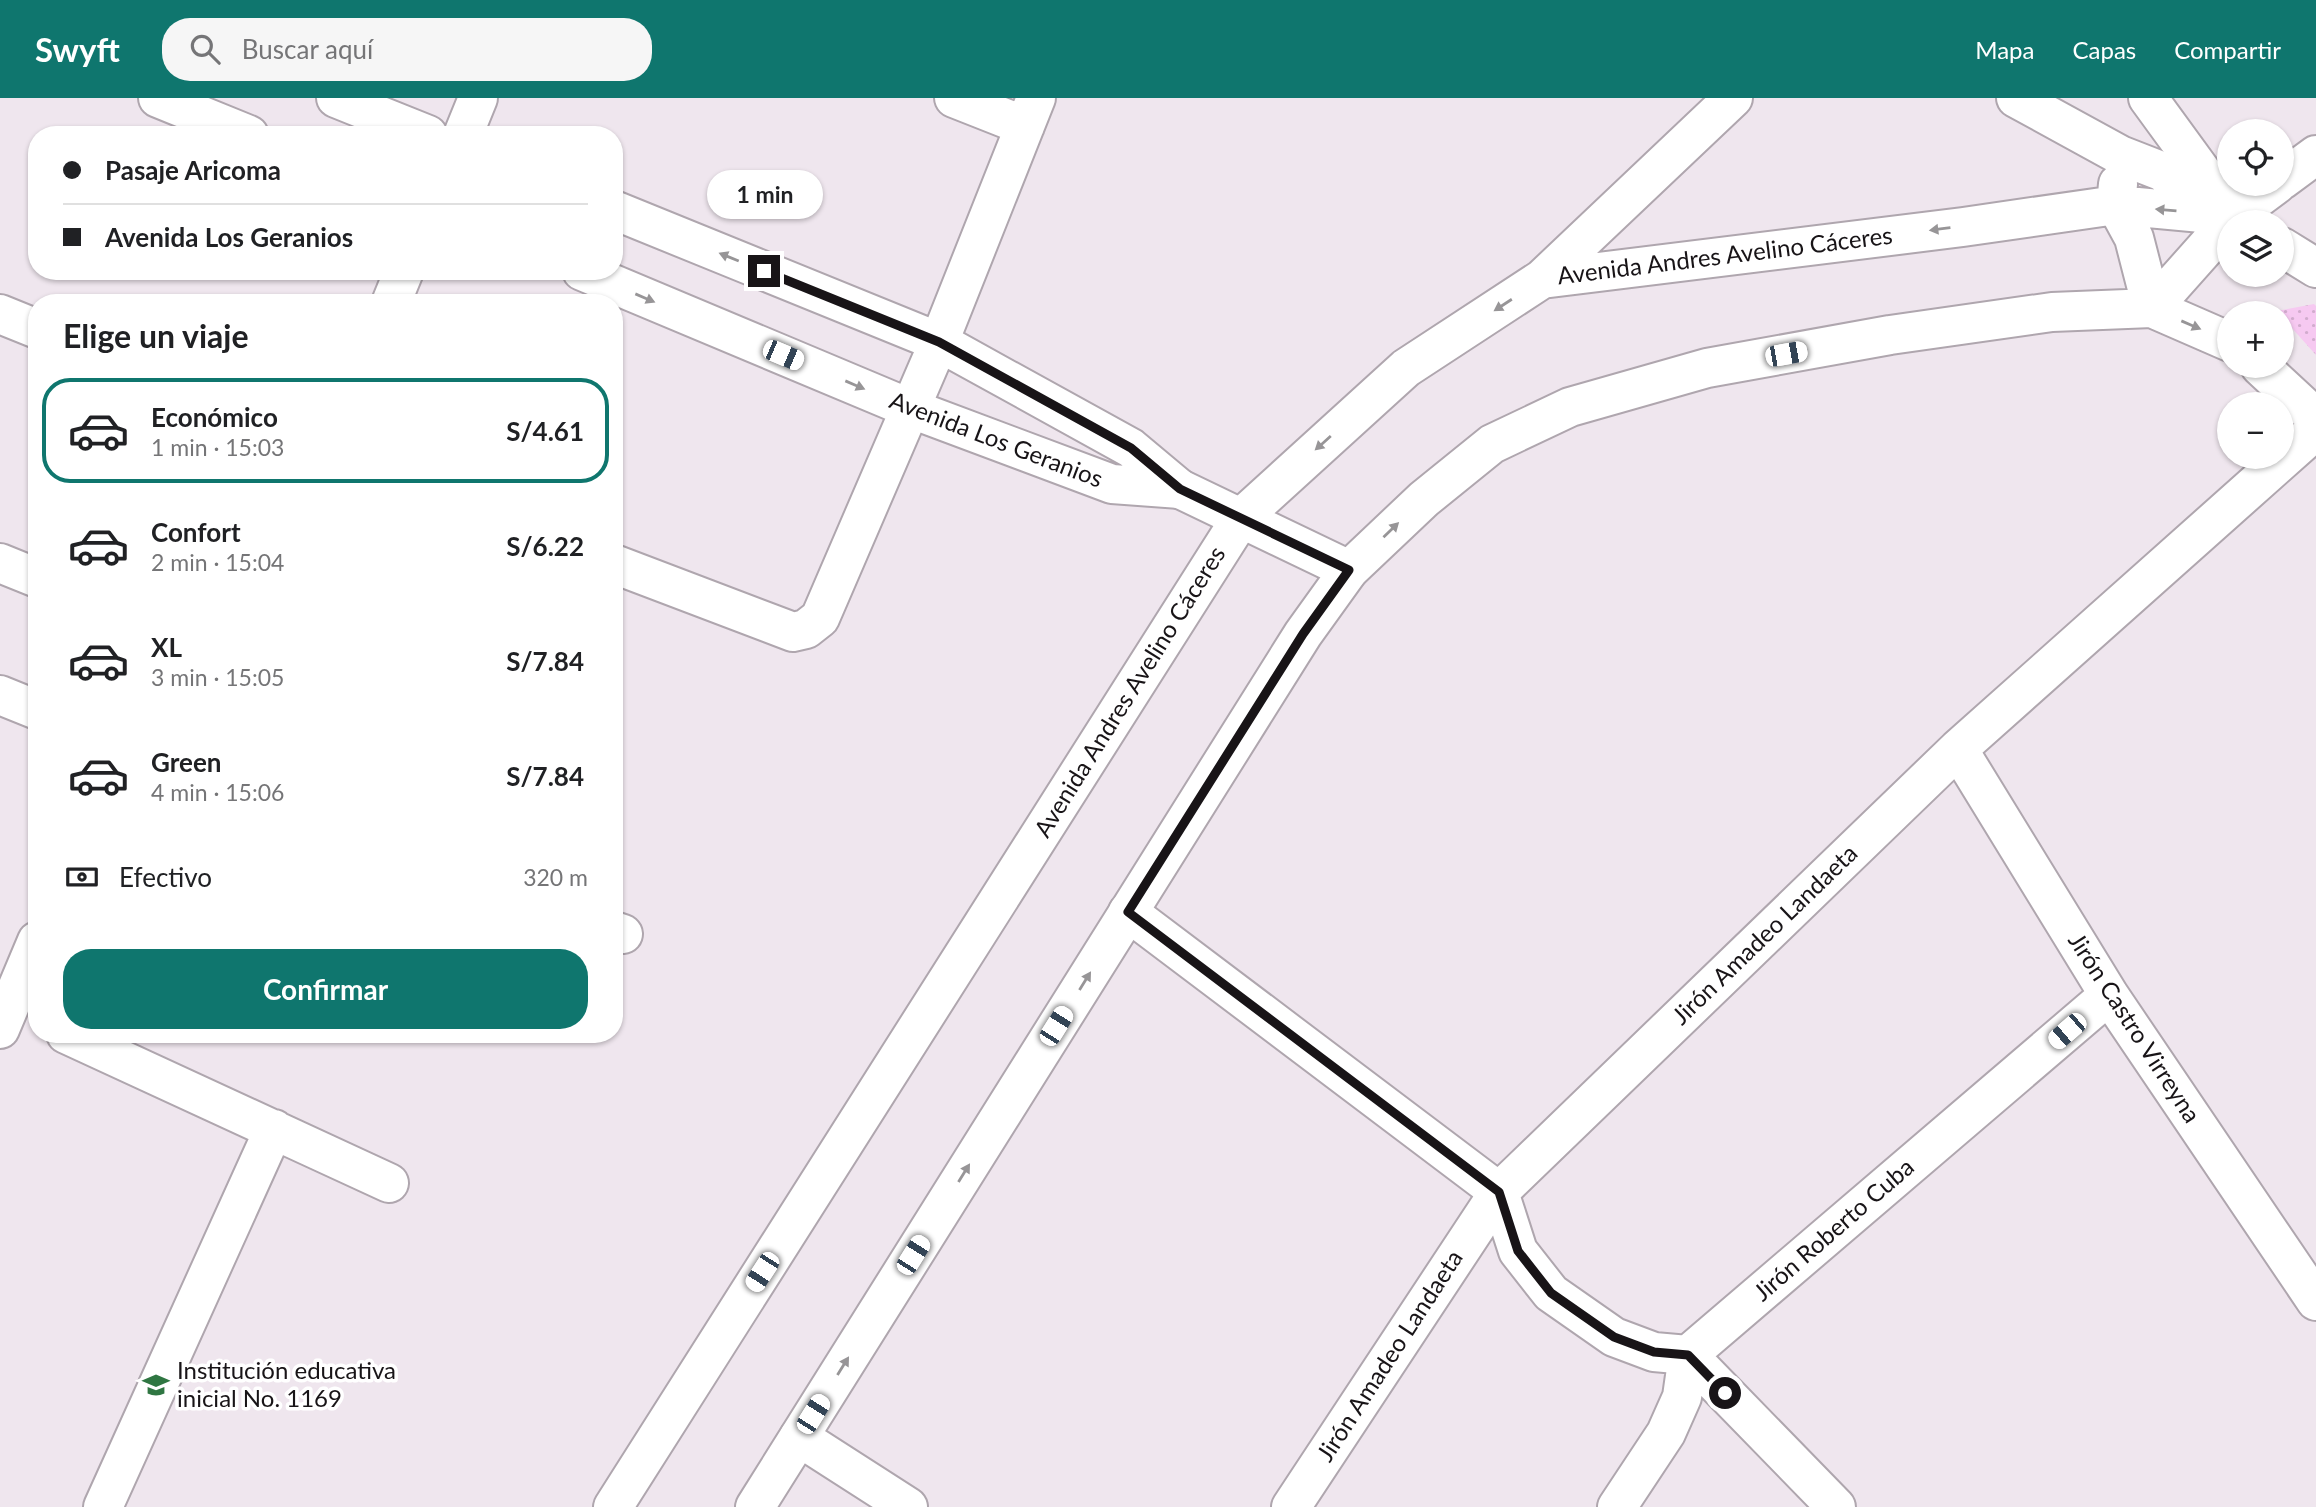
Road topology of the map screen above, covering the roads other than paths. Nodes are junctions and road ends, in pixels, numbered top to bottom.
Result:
1 (158, 98) edge
2 (336, 98) edge
3 (478, 98) edge
4 (954, 98) edge
5 (1733, 98) edge
6 (2016, 98) edge
7 (2148, 98) edge
8 (1031, 112) edge
9 (227, 126) edge
10 (406, 126) edge
11 (467, 126) edge
12 (2120, 155) junction
13 (2316, 155) edge
14 (2294, 171) edge
15 (2264, 196) edge
16 (2116, 205) junction
17 (2224, 210) edge
18 (2232, 210) edge
19 (2249, 210) edge
20 (623, 214) edge
21 (2217, 216) edge
22 (2217, 242) edge
23 (2294, 254) edge
24 (2316, 268) edge
25 (1542, 279) junction
26 (603, 280) edge
27 (2152, 308) junction
28 (0, 314) edge
29 (28, 325) edge
30 (2217, 336) edge
31 (939, 342) junction
32 (2273, 378) edge
33 (909, 408) junction
34 (2316, 418) edge
35 (2316, 430) edge
36 (1180, 489) junction
37 (1241, 518) junction
38 (0, 564) edge
39 (623, 567) edge
40 (1349, 570) junction
41 (28, 575) edge
42 (0, 695) edge
43 (28, 706) edge
44 (1958, 749) junction
45 (1128, 912) junction
46 (28, 973) edge
47 (2109, 995) junction
48 (15, 1019) edge
49 (86, 1043) edge
50 (274, 1129) junction
51 (388, 1183) dead end
52 (1499, 1192) junction
53 (2316, 1301) edge
54 (1688, 1355) junction
55 (799, 1437) junction
56 (103, 1507) edge
57 (613, 1507) edge
58 (755, 1507) edge
59 (908, 1507) edge
60 (1291, 1507) edge
61 (1617, 1507) edge
62 (1836, 1507) edge

1 - 9 street
2 - 10 street
3 - 11 street
4 - 8 street
5 - 25 street
6 - 12 street
7 - 18 street
8 - 31 street
12 - 16 street
12 - 17 street
13 - 14 street
15 - 19 street
21 -> 16 street, Avenida Andres Avelino Cáceres
16 -> 25 street, Avenida Andres Avelino Cáceres
16 - 27 street
31 -> 20 street, Avenida Los Geranios
22 - 27 street
23 - 24 street
25 -> 37 street, Avenida Andres Avelino Cáceres
26 -> 33 street, Avenida Los Geranios
27 -> 30 street
40 -> 27 street
28 - 29 street
31 - 33 street
31 - 36 street, Avenida Los Geranios
32 - 34 street
33 - 36 street, Avenida Los Geranios
33 - 39 street
35 - 44 street, Jirón Amadeo Landaeta
36 - 37 street
37 - 40 street
37 - 57 street, Avenida Andres Avelino Cáceres
38 - 41 street
40 - 45 street
42 - 43 street
44 - 47 street, Jirón Castro Virreyna
44 - 52 street, Jirón Amadeo Landaeta
45 - 52 street
55 -> 45 street
46 - 48 street
47 - 53 street, Jirón Castro Virreyna
47 - 54 street, Jirón Roberto Cuba
49 - 50 street
50 - 51 street
50 - 56 street
52 - 54 street
52 - 60 street, Jirón Amadeo Landaeta
54 - 61 street
54 - 62 street
55 - 58 street
55 - 59 street

